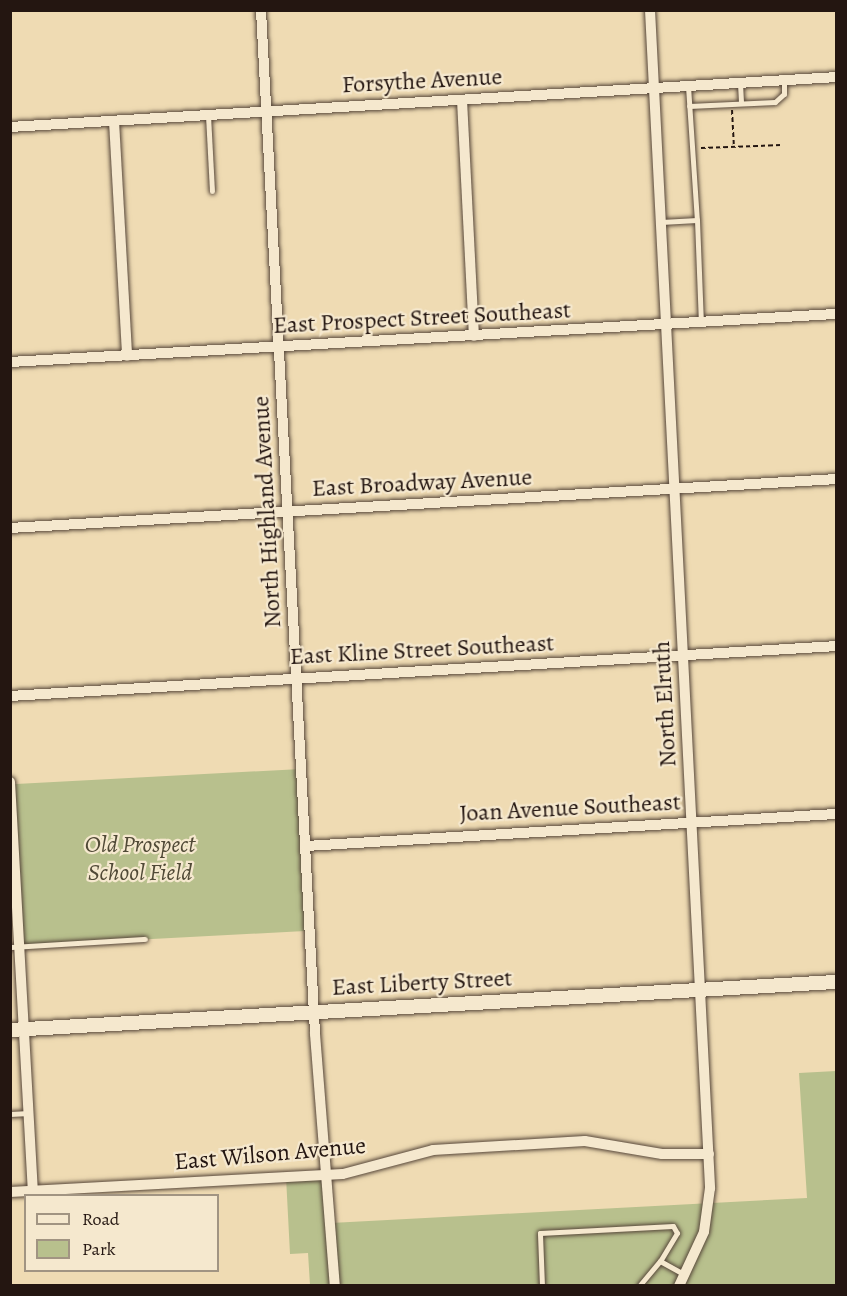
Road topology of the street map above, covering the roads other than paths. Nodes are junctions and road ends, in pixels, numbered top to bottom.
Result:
1 (261, 10) edge
2 (650, 10) edge
3 (837, 77) edge
4 (784, 80) junction
5 (740, 83) junction
6 (688, 86) junction
7 (654, 88) junction
8 (462, 100) junction
9 (741, 103) junction
10 (689, 106) junction
11 (266, 112) junction
12 (208, 115) junction
13 (114, 121) junction
14 (10, 127) edge
15 (212, 191) dead end
16 (697, 220) junction
17 (660, 222) junction
18 (837, 314) edge
19 (701, 322) junction
20 (666, 324) junction
21 (474, 336) junction
22 (279, 347) junction
23 (127, 356) junction
24 (10, 362) edge
25 (837, 479) edge
26 (674, 489) junction
27 (288, 512) junction
28 (10, 528) edge
29 (837, 646) edge
30 (683, 655) junction
31 (296, 678) junction
32 (10, 696) edge
33 (10, 783) edge
34 (837, 814) edge
35 (692, 822) junction
36 (306, 846) junction
37 (13, 862) edge
38 (145, 939) dead end
39 (15, 947) edge
40 (837, 982) edge
41 (701, 990) junction
42 (314, 1012) junction
43 (17, 1030) edge
44 (28, 1113) junction
45 (10, 1114) edge
46 (709, 1154) junction
47 (328, 1175) junction
48 (33, 1191) junction
49 (10, 1192) edge
50 (660, 1261) junction
51 (685, 1275) junction
52 (334, 1286) edge
53 (542, 1286) edge
54 (639, 1286) edge
55 (679, 1286) edge

1 - 11 street, North Highland Avenue
2 - 7 street, North Elruth
3 - 4 street, Forsythe Avenue
4 - 5 street, Forsythe Avenue
4 - 9 lane
5 - 6 street, Forsythe Avenue
5 - 9 lane
6 - 7 street, Forsythe Avenue
6 - 10 lane
7 - 8 street, Forsythe Avenue
7 - 17 street, North Elruth
8 - 11 street, Forsythe Avenue
8 - 21 street
9 - 10 lane
10 - 16 lane
11 - 12 street, Forsythe Avenue
11 - 22 street, North Highland Avenue
12 - 13 street, Forsythe Avenue
12 - 15 lane
13 - 14 street, Forsythe Avenue
13 - 23 street
16 - 17 lane
16 - 19 lane
17 - 20 street, North Elruth
18 - 19 street, East Prospect Street Southeast
19 - 20 street, East Prospect Street Southeast
20 - 21 street, East Prospect Street Southeast
20 - 26 street, North Elruth
21 - 22 street, East Prospect Street Southeast
22 - 23 street, East Prospect Street Southeast
22 - 27 street, North Highland Avenue
23 - 24 street, East Prospect Street Southeast
25 - 26 street, East Broadway Avenue
26 - 27 street, East Broadway Avenue
26 - 30 street, North Elruth
27 - 28 street, East Broadway Avenue
27 - 31 street, North Highland Avenue
29 - 30 street, East Kline Street Southeast
30 - 31 street, East Kline Street Southeast
30 - 35 street, North Elruth
31 - 32 street, East Kline Street Southeast
31 - 36 street, North Highland Avenue
33 - 37 street
34 - 35 street, Joan Avenue Southeast
35 - 36 street, Joan Avenue Southeast
35 - 41 street, North Elruth
36 - 42 street, North Highland Avenue
37 - 39 street
38 - 39 lane
39 - 43 street
40 - 41 street, East Liberty Street
41 - 42 street, East Liberty Street
41 - 46 street, North Elruth
42 - 43 street, East Liberty Street
42 - 47 street, North Highland Avenue
43 - 44 street
44 - 45 lane
44 - 48 street
46 - 47 street, East Wilson Avenue
46 - 51 street, North Elruth
47 - 48 street, East Wilson Avenue
47 - 52 street, North Highland Avenue
48 - 49 street, East Wilson Avenue
50 - 51 lane
50 - 53 lane
50 - 54 lane
51 - 55 street, North Elruth

